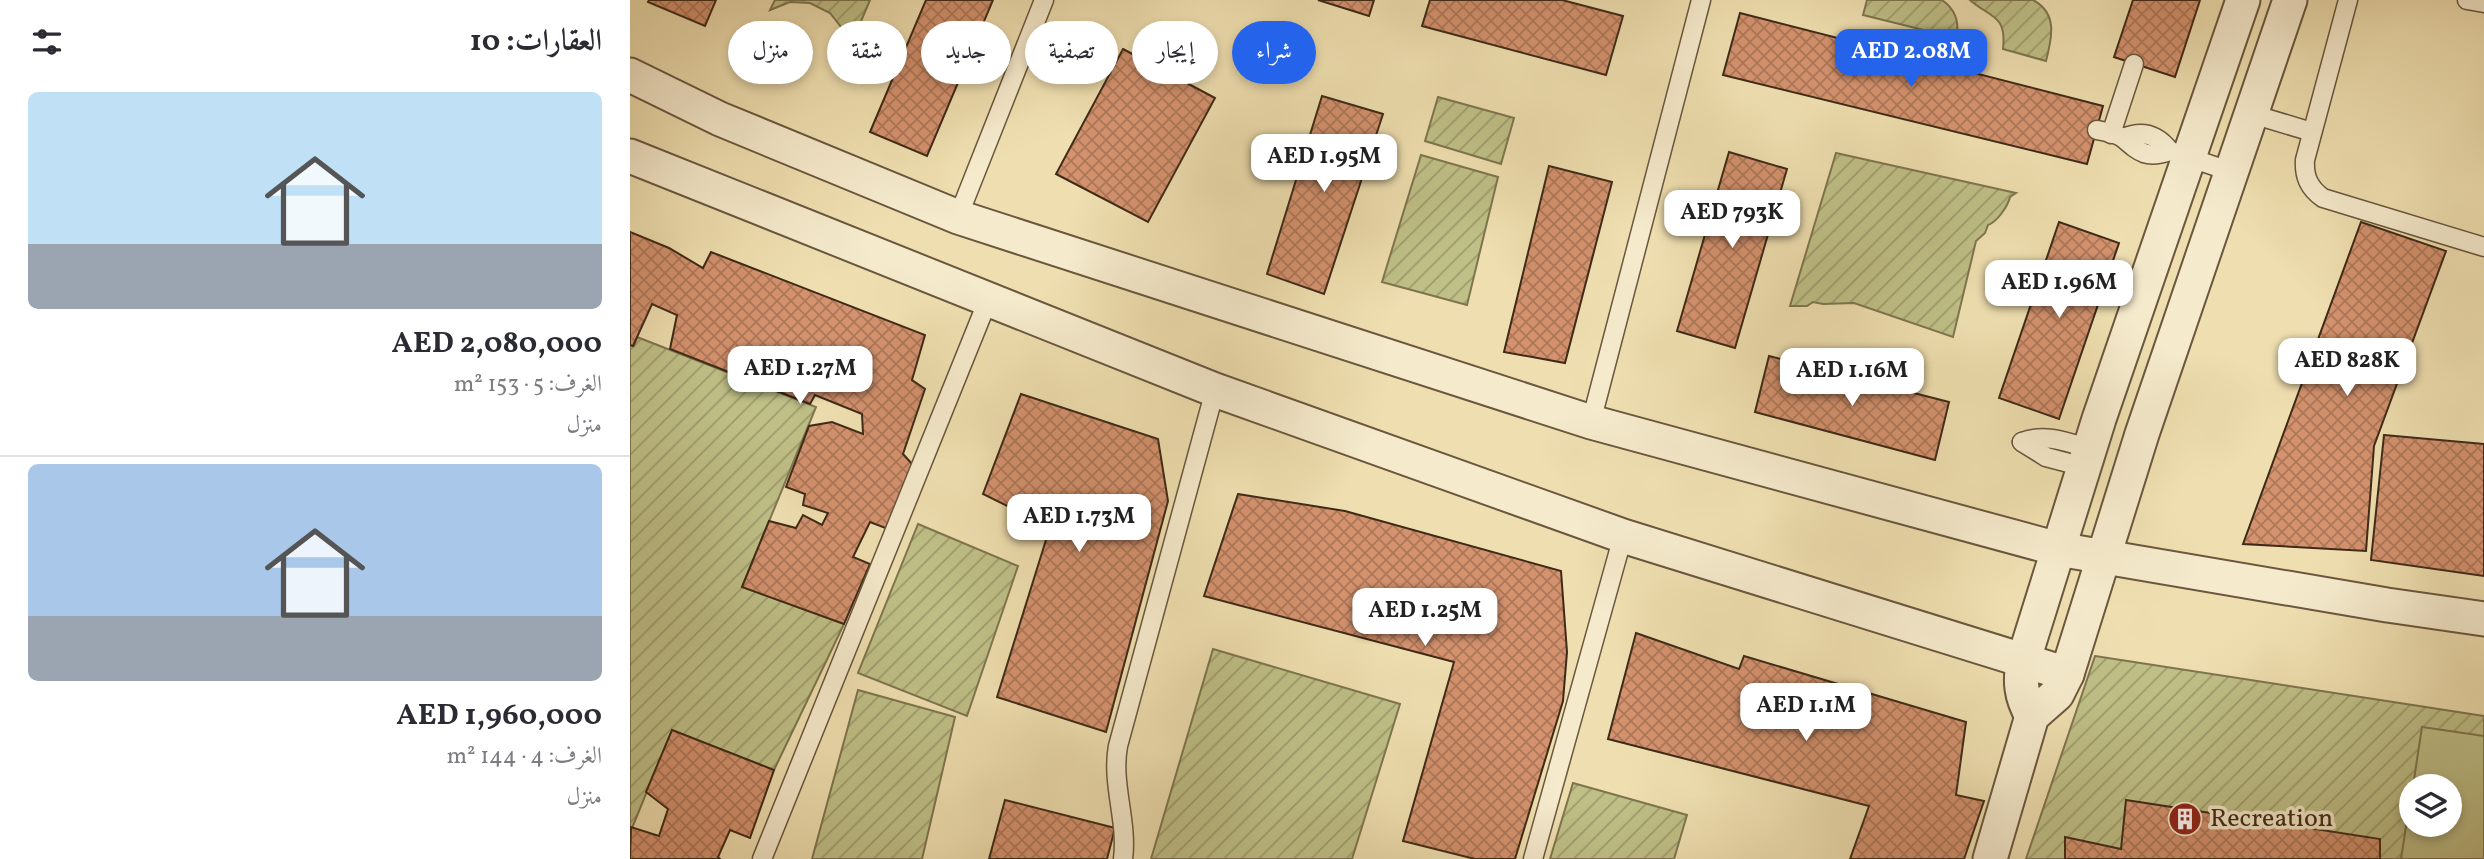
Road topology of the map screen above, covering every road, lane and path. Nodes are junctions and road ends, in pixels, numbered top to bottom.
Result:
1 (1044, 0) edge
2 (1701, 0) edge
3 (2242, 0) edge
4 (2290, 0) edge
5 (2348, 0) edge
6 (2468, 0) edge
7 (2484, 3) edge
8 (2134, 64) dead end
9 (630, 75) edge
10 (2252, 114) junction
11 (2312, 132) junction
12 (2179, 154) junction
13 (630, 156) edge
14 (2232, 172) junction
15 (958, 217) junction
16 (2484, 247) edge
17 (988, 300) junction
18 (1214, 390) junction
19 (1591, 422) junction
20 (1623, 536) junction
21 (2059, 549) junction
22 (2103, 557) junction
23 (2484, 619) edge
24 (2024, 659) junction
25 (2067, 674) junction
26 (2032, 716) junction
27 (762, 859) edge
28 (1123, 859) edge
29 (1533, 859) edge
30 (1990, 859) edge

1 - 15 lane
2 - 19 lane
3 - 12 street
4 - 10 street
5 - 11 lane
6 - 7 lane
8 - 12 lane
9 - 15 street
10 - 11 lane
10 - 14 street
11 - 16 lane
12 - 14 lane
12 - 21 street
13 - 17 street
14 - 22 street
15 - 19 street
17 - 18 street
17 - 27 lane
18 - 20 street
18 - 28 lane
19 - 21 street
20 - 24 street
20 - 29 lane
21 - 22 street
21 - 24 street
22 - 23 street
22 - 25 street
24 - 25 street
24 - 26 street
25 - 26 street
26 - 30 street

